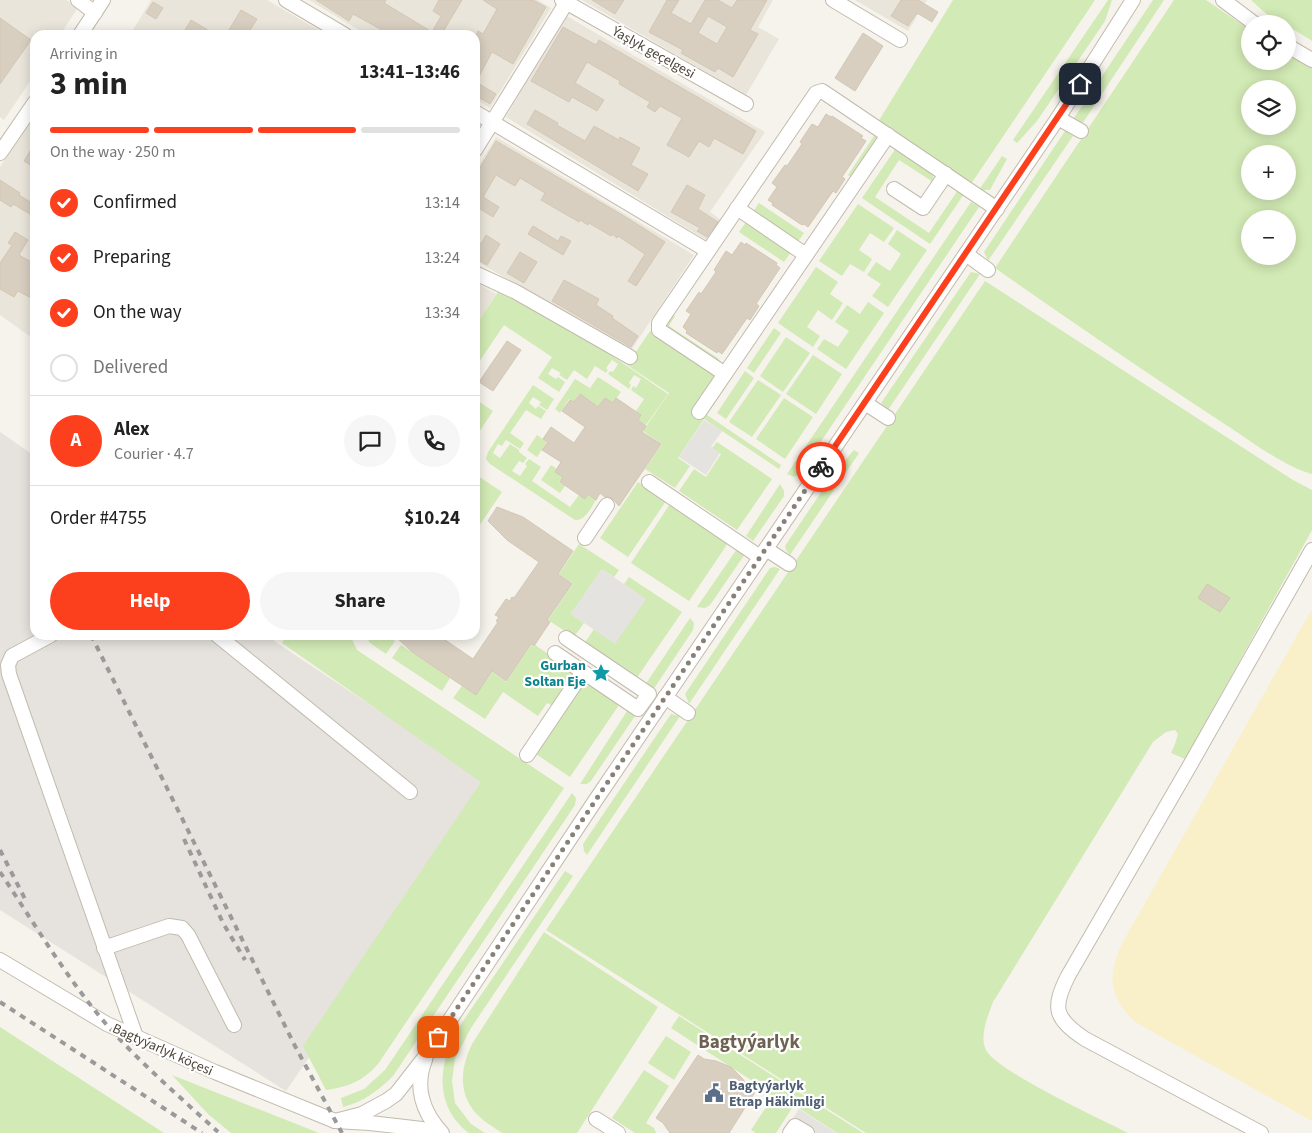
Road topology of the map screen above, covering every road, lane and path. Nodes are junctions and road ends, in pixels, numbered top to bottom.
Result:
1 (78, 0) edge
2 (104, 0) edge
3 (286, 0) edge
4 (833, 0) edge
5 (1133, 0) edge
6 (1223, 0) edge
7 (566, 1) edge
8 (95, 13) junction
9 (1243, 15) edge
10 (83, 30) edge
11 (337, 30) edge
12 (900, 40) dead end
13 (1296, 51) edge
14 (1312, 60) edge
15 (746, 104) dead end
16 (30, 109) edge
17 (480, 115) edge
18 (1058, 118) junction
19 (492, 122) junction
20 (1081, 131) dead end
21 (888, 135) junction
22 (480, 142) edge
23 (0, 154) edge
24 (946, 174) junction
25 (894, 189) dead end
26 (737, 208) junction
27 (997, 209) junction
28 (708, 251) junction
29 (966, 254) junction
30 (806, 255) junction
31 (988, 270) dead end
32 (480, 275) edge
33 (630, 357) dead end
34 (725, 374) junction
35 (865, 403) junction
36 (699, 412) dead end
37 (888, 418) dead end
38 (649, 482) dead end
39 (607, 505) dead end
40 (585, 538) dead end
41 (1312, 550) edge
42 (763, 553) junction
43 (789, 564) dead end
44 (566, 638) dead end
45 (42, 640) edge
46 (223, 640) edge
47 (555, 653) dead end
48 (583, 672) junction
49 (665, 697) junction
50 (644, 701) junction
51 (657, 710) junction
52 (688, 712) dead end
53 (527, 755) dead end
54 (410, 792) dead end
55 (104, 948) junction
56 (0, 960) edge
57 (234, 1024) dead end
58 (136, 1037) junction
59 (428, 1053) junction
60 (596, 1119) dead end
61 (335, 1121) junction
62 (435, 1133) edge
63 (442, 1133) edge
64 (618, 1133) edge
65 (790, 1133) edge
66 (807, 1133) edge
67 (1261, 1133) edge

1 - 8 street
2 - 8 street
3 - 11 street
4 - 12 street
5 - 18 street
6 - 9 street
7 - 15 street, Ýaşlyk geçelgesi
7 - 19 street
8 - 10 street
13 - 14 street
16 - 23 street
17 - 19 street
18 - 20 street
18 - 27 street
19 - 22 street
19 - 28 street
21 - 24 street
21 - 26 street
21 - 30 street
24 - 25 street
24 - 27 street
26 - 28 street
26 - 30 street
27 - 29 street
28 - 34 street
29 - 31 street
29 - 35 street
30 - 34 street
32 - 33 street
34 - 36 street
35 - 37 street
35 - 42 street
38 - 42 street
39 - 40 street
41 - 67 street
42 - 43 street
42 - 49 street
44 - 50 street
45 - 55 street
46 - 54 street
47 - 48 street
48 - 50 street
48 - 53 street
49 - 51 street
49 - 52 street
50 - 51 street
51 - 59 street
55 - 57 street
55 - 58 street
56 - 58 street, Bagtyýarlyk köçesi
58 - 61 street, Bagtyýarlyk köçesi
59 - 61 street
59 - 63 street
60 - 64 street
61 - 62 street, Bagtyýarlyk köçesi
65 - 66 street

